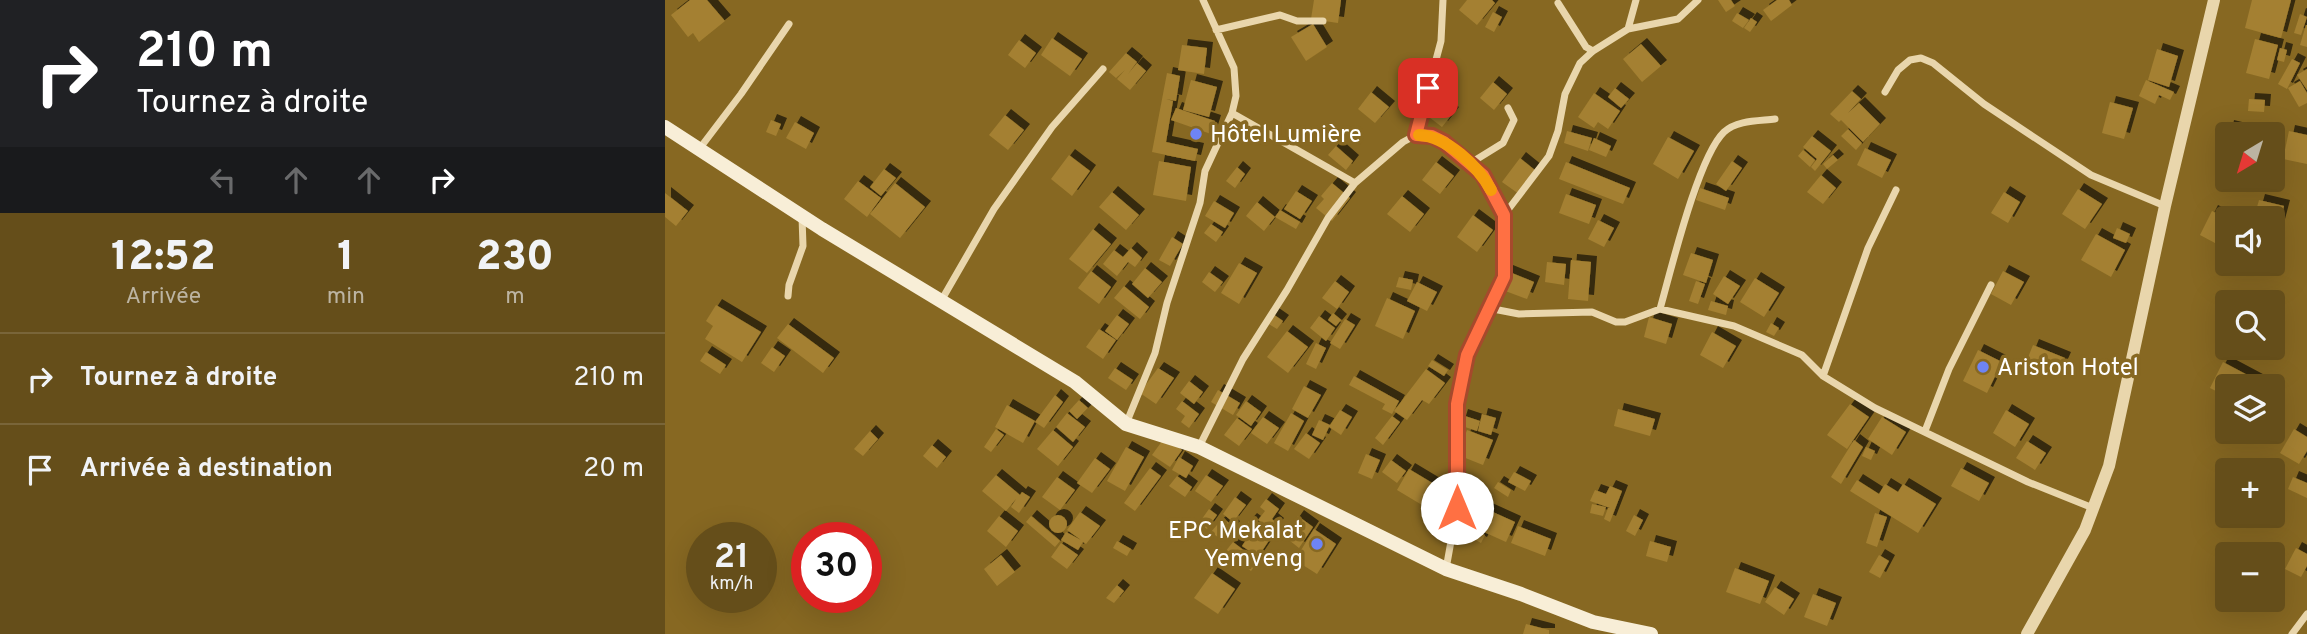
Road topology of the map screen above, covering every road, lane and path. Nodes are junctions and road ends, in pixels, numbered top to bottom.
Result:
1 (1203, 0) edge
2 (1443, 0) edge
3 (1636, 0) edge
4 (1698, 0) edge
5 (2214, 0) edge
6 (1558, 2) dead end
7 (1323, 21) dead end
8 (789, 24) dead end
9 (1628, 29) junction
10 (1216, 30) junction
11 (1593, 51) junction
12 (1103, 69) dead end
13 (1885, 92) dead end
14 (1508, 108) dead end
15 (1232, 113) junction
16 (1775, 119) dead end
17 (665, 127) edge
18 (1416, 135) junction
19 (700, 148) junction
20 (1469, 164) junction
21 (1355, 183) junction
22 (1896, 190) dead end
23 (2165, 206) junction
24 (1504, 215) junction
25 (802, 216) junction
26 (1991, 285) dead end
27 (788, 296) dead end
28 (940, 302) junction
29 (1488, 308) junction
30 (1660, 309) junction
31 (1823, 376) junction
32 (1126, 424) junction
33 (1925, 431) junction
34 (1199, 447) junction
35 (2093, 508) junction
36 (1446, 569) junction
37 (2307, 614) edge
38 (1651, 634) edge
39 (2027, 634) edge
40 (2292, 634) edge

1 - 10 street
2 - 18 street
3 - 9 street
4 - 9 street
5 - 23 street
6 - 11 street
7 - 10 street
8 - 19 street
9 - 11 street
10 - 15 street
11 - 24 street
12 - 28 street
13 - 23 street
14 - 20 street
15 - 21 street
15 - 32 street
16 - 30 street
17 - 19 main road
18 - 20 street
18 - 21 street
19 - 25 main road
20 - 24 street
21 - 34 street
22 - 31 street
23 - 35 street
24 - 29 street
25 - 27 street
25 - 28 main road
26 - 33 street
28 - 32 main road
29 - 30 street
29 - 36 street
30 - 31 street
31 - 33 street
32 - 34 main road
33 - 35 street
34 - 36 main road
35 - 39 street
36 - 38 main road
37 - 40 street

